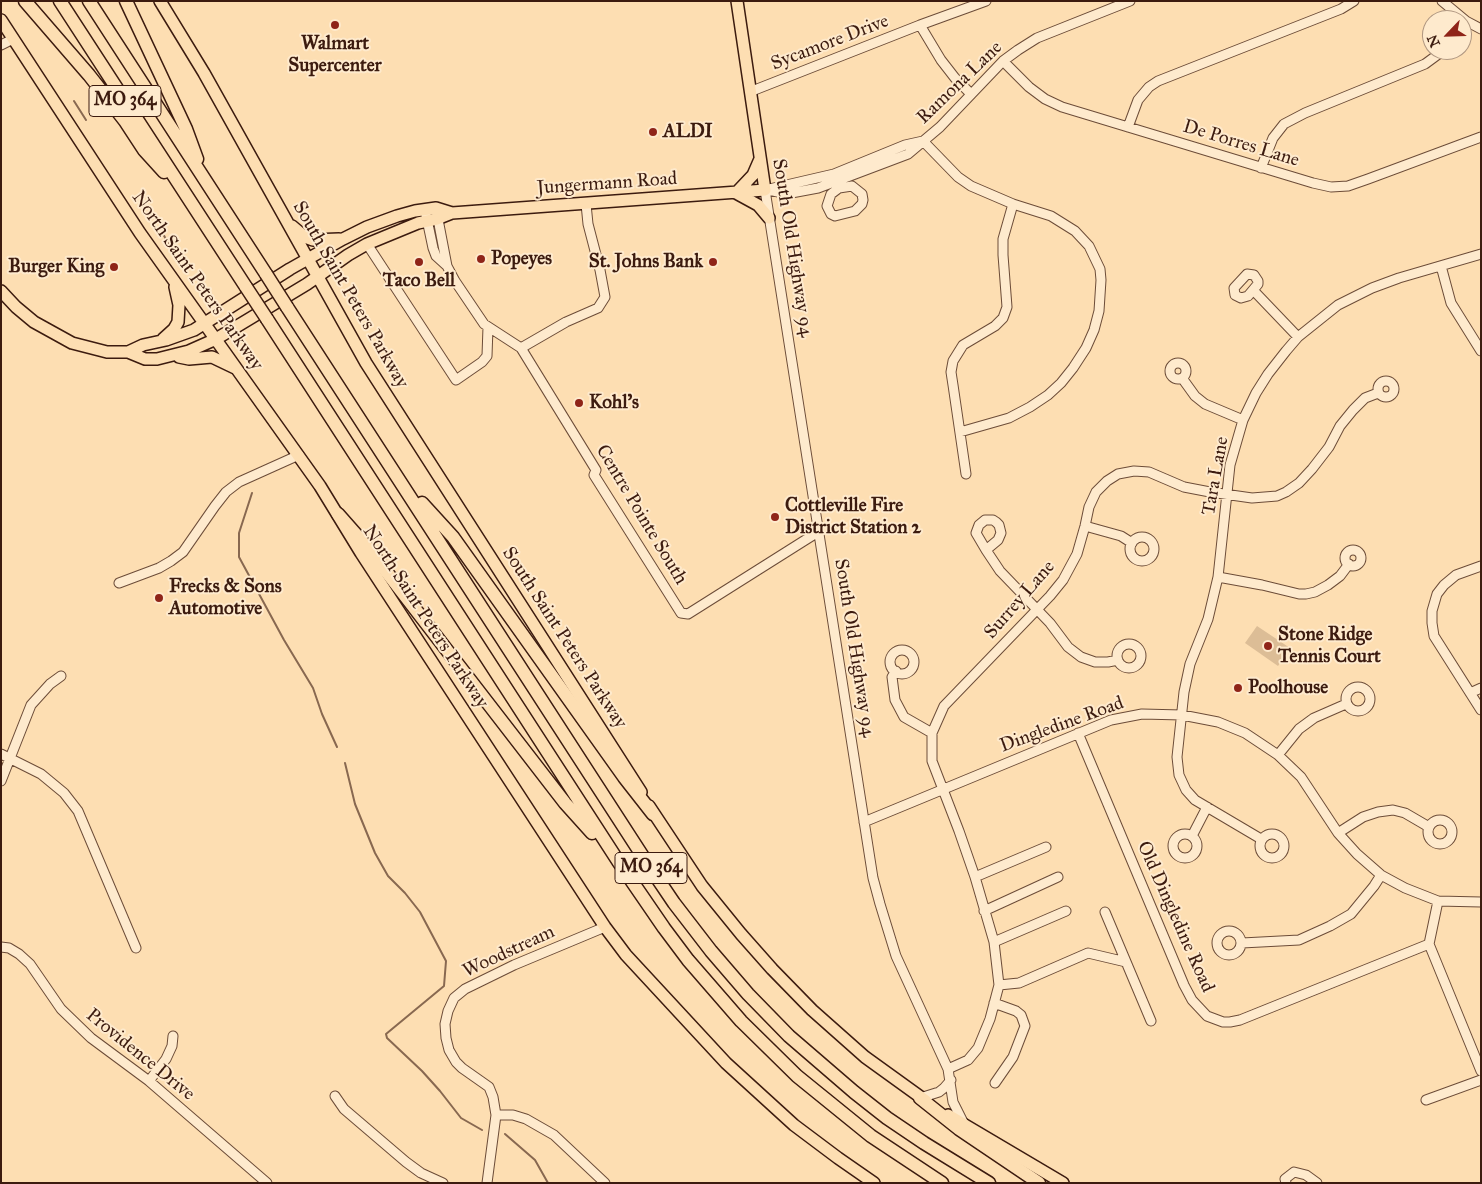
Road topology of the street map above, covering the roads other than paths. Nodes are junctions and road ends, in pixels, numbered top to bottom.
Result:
1 (25, 1) edge
2 (60, 1) edge
3 (89, 1) edge
4 (126, 1) edge
5 (160, 1) edge
6 (737, 1) edge
7 (986, 1) edge
8 (1130, 1) edge
9 (1354, 1) edge
10 (1, 20) edge
11 (920, 25) junction
12 (13, 39) junction
13 (1, 45) edge
14 (1430, 60) edge
15 (1003, 61) junction
16 (752, 91) junction
17 (971, 94) junction
18 (1128, 127) junction
19 (1481, 137) edge
20 (923, 141) junction
21 (760, 159) junction
22 (1261, 168) junction
23 (205, 180) junction
24 (767, 190) junction
25 (736, 193) junction
26 (190, 201) junction
27 (586, 204) junction
28 (1013, 204) junction
29 (431, 215) junction
30 (769, 218) junction
31 (288, 223) junction
32 (343, 239) junction
33 (367, 244) junction
34 (1481, 254) edge
35 (308, 259) junction
36 (1441, 266) junction
37 (317, 277) junction
38 (174, 280) junction
39 (1, 291) edge
40 (1254, 291) dead end
41 (205, 323) junction
42 (488, 327) junction
43 (1298, 337) junction
44 (216, 339) junction
45 (158, 342) junction
46 (521, 348) junction
47 (1481, 351) edge
48 (128, 352) junction
49 (172, 356) junction
50 (238, 369) junction
51 (1182, 378) dead end
52 (1378, 393) dead end
53 (1243, 420) junction
54 (960, 432) junction
55 (299, 456) junction
56 (966, 474) dead end
57 (397, 476) junction
58 (1227, 495) junction
59 (338, 514) junction
60 (1085, 526) junction
61 (818, 532) junction
62 (1132, 543) dead end
63 (986, 550) dead end
64 (1349, 564) dead end
65 (1481, 566) edge
66 (1218, 577) junction
67 (119, 583) dead end
68 (1038, 609) junction
69 (1118, 660) dead end
70 (896, 671) dead end
71 (61, 676) dead end
72 (1481, 688) edge
73 (1470, 693) junction
74 (1346, 704) dead end
75 (1481, 710) edge
76 (1182, 714) junction
77 (932, 733) junction
78 (1078, 733) junction
79 (1278, 755) junction
80 (5, 756) edge
81 (1, 781) edge
82 (944, 790) junction
83 (1207, 807) junction
84 (653, 814) junction
85 (864, 822) junction
86 (1429, 827) dead end
87 (1338, 833) junction
88 (1192, 836) dead end
89 (1261, 839) dead end
90 (1046, 846) dead end
91 (618, 861) junction
92 (1381, 875) junction
93 (975, 877) junction
94 (1058, 877) dead end
95 (1438, 900) junction
96 (1481, 902) edge
97 (984, 911) junction
98 (1066, 911) dead end
99 (1105, 912) dead end
100 (605, 927) junction
101 (994, 942) junction
102 (1242, 943) dead end
103 (1428, 944) junction
104 (1, 947) edge
105 (136, 948) dead end
106 (1126, 962) junction
107 (999, 985) junction
108 (994, 1003) junction
109 (1151, 1022) dead end
110 (173, 1036) dead end
111 (948, 1069) junction
112 (1481, 1071) edge
113 (951, 1080) junction
114 (1481, 1080) edge
115 (149, 1081) junction
116 (995, 1083) dead end
117 (335, 1096) dead end
118 (920, 1098) junction
119 (1426, 1100) dead end
120 (496, 1115) junction
121 (964, 1124) junction
122 (267, 1183) edge
123 (443, 1183) edge
124 (488, 1183) edge
125 (605, 1183) edge
126 (874, 1183) edge
127 (942, 1183) edge
128 (989, 1183) edge
129 (1039, 1183) edge
130 (1063, 1183) edge
131 (1286, 1183) edge
132 (1318, 1183) edge

1 - 26 highway
2 - 26 highway, MO 364
3 - 23 highway, MO 364
4 - 23 highway
5 - 31 main road, South Saint Peters Parkway
6 - 16 main road, South Old Highway 94
7 - 11 street, Sycamore Drive
8 - 15 street, Ramona Lane
9 - 18 street
10 - 12 main road, North Saint Peters Parkway
11 - 16 street, Sycamore Drive
11 - 17 street
12 - 13 street
12 - 38 main road, North Saint Peters Parkway
14 - 22 street
15 - 17 street, Ramona Lane
15 - 18 street, De Porres Lane
16 - 21 main road, South Old Highway 94
17 - 20 street, Ramona Lane
18 - 22 street, De Porres Lane
19 - 22 street, De Porres Lane
20 - 24 street, Ramona Lane
20 - 28 street
21 - 24 main road, South Old Highway 94
21 - 25 main road
23 - 57 highway, MO 364, bridge
24 - 25 main road, Jungermann Road
24 - 30 street, South Old Highway 94
25 - 27 main road, Jungermann Road
25 - 30 main road
26 - 91 highway, MO 364, bridge
27 - 29 main road, Jungermann Road
27 - 46 street
28 - 54 street
28 - 54 street
29 - 32 main road, Jungermann Road
29 - 33 main road, Jungermann Road
29 - 42 street, Centre Pointe South
30 - 61 street, South Old Highway 94
31 - 32 main road
31 - 35 main road, South Saint Peters Parkway
32 - 35 main road, Jungermann Road
33 - 37 main road, Jungermann Road
33 - 42 street
34 - 36 street, Tara Lane
35 - 37 main road, South Saint Peters Parkway
35 - 41 main road, Jungermann Road
36 - 43 street, Tara Lane
36 - 47 street
37 - 44 main road, Jungermann Road
37 - 84 main road, South Saint Peters Parkway
38 - 41 main road, North Saint Peters Parkway
38 - 45 main road
39 - 48 main road, Jungermann Road
40 - 43 street
41 - 44 main road, North Saint Peters Parkway
41 - 45 main road, Jungermann Road
42 - 46 street, Centre Pointe South
43 - 53 street, Tara Lane
44 - 49 main road, Jungermann Road
44 - 50 main road, North Saint Peters Parkway
45 - 48 main road, Jungermann Road
46 - 61 street, Centre Pointe South
48 - 49 main road, Jungermann Road
49 - 50 main road
50 - 55 main road, North Saint Peters Parkway
51 - 53 street
52 - 58 street, Surrey Lane
53 - 58 street, Tara Lane
54 - 56 street
55 - 59 main road, North Saint Peters Parkway
55 - 67 street
57 - 84 highway
57 - 128 highway, MO 364
58 - 60 street, Surrey Lane
58 - 66 street, Tara Lane
59 - 91 highway
59 - 100 main road, North Saint Peters Parkway
60 - 62 street
60 - 68 street, Surrey Lane
61 - 85 street, South Old Highway 94
63 - 68 street
64 - 66 street
65 - 73 street
66 - 76 street, Tara Lane
68 - 69 street
68 - 77 street, Surrey Lane
70 - 77 street
71 - 80 street
72 - 73 street
73 - 75 street
74 - 79 street
76 - 78 street, Dingledine Road
76 - 79 street, Dingledine Road
76 - 83 street, Tara Lane
77 - 82 street
78 - 82 street, Dingledine Road
78 - 103 street, Old Dingledine Road
79 - 87 street, Dingledine Road
80 - 81 street
80 - 105 street
82 - 85 street, Dingledine Road
82 - 93 street
83 - 88 street
83 - 89 street, Tara Lane
84 - 118 main road, South Saint Peters Parkway
85 - 111 street, South Old Highway 94
86 - 87 street
87 - 92 street, Dingledine Road
90 - 93 street
91 - 127 highway, MO 364
92 - 95 street, Dingledine Road
92 - 102 street
93 - 97 street
94 - 97 street
95 - 96 street, Dingledine Road
95 - 103 street
97 - 101 street
98 - 101 street
99 - 106 street
100 - 120 street, Woodstream
100 - 126 main road, North Saint Peters Parkway
101 - 107 street
103 - 112 street
104 - 115 street, Providence Drive
106 - 107 street
106 - 109 street
107 - 108 street
108 - 111 street
108 - 116 street
110 - 115 street
111 - 113 street, South Old Highway 94
113 - 118 street
113 - 121 street, South Old Highway 94
114 - 119 street
115 - 122 street, Providence Drive
117 - 123 street
118 - 121 main road, South Saint Peters Parkway
118 - 129 highway
120 - 124 street, Woodstream
120 - 125 street
121 - 130 main road, South Saint Peters Parkway
131 - 132 street

